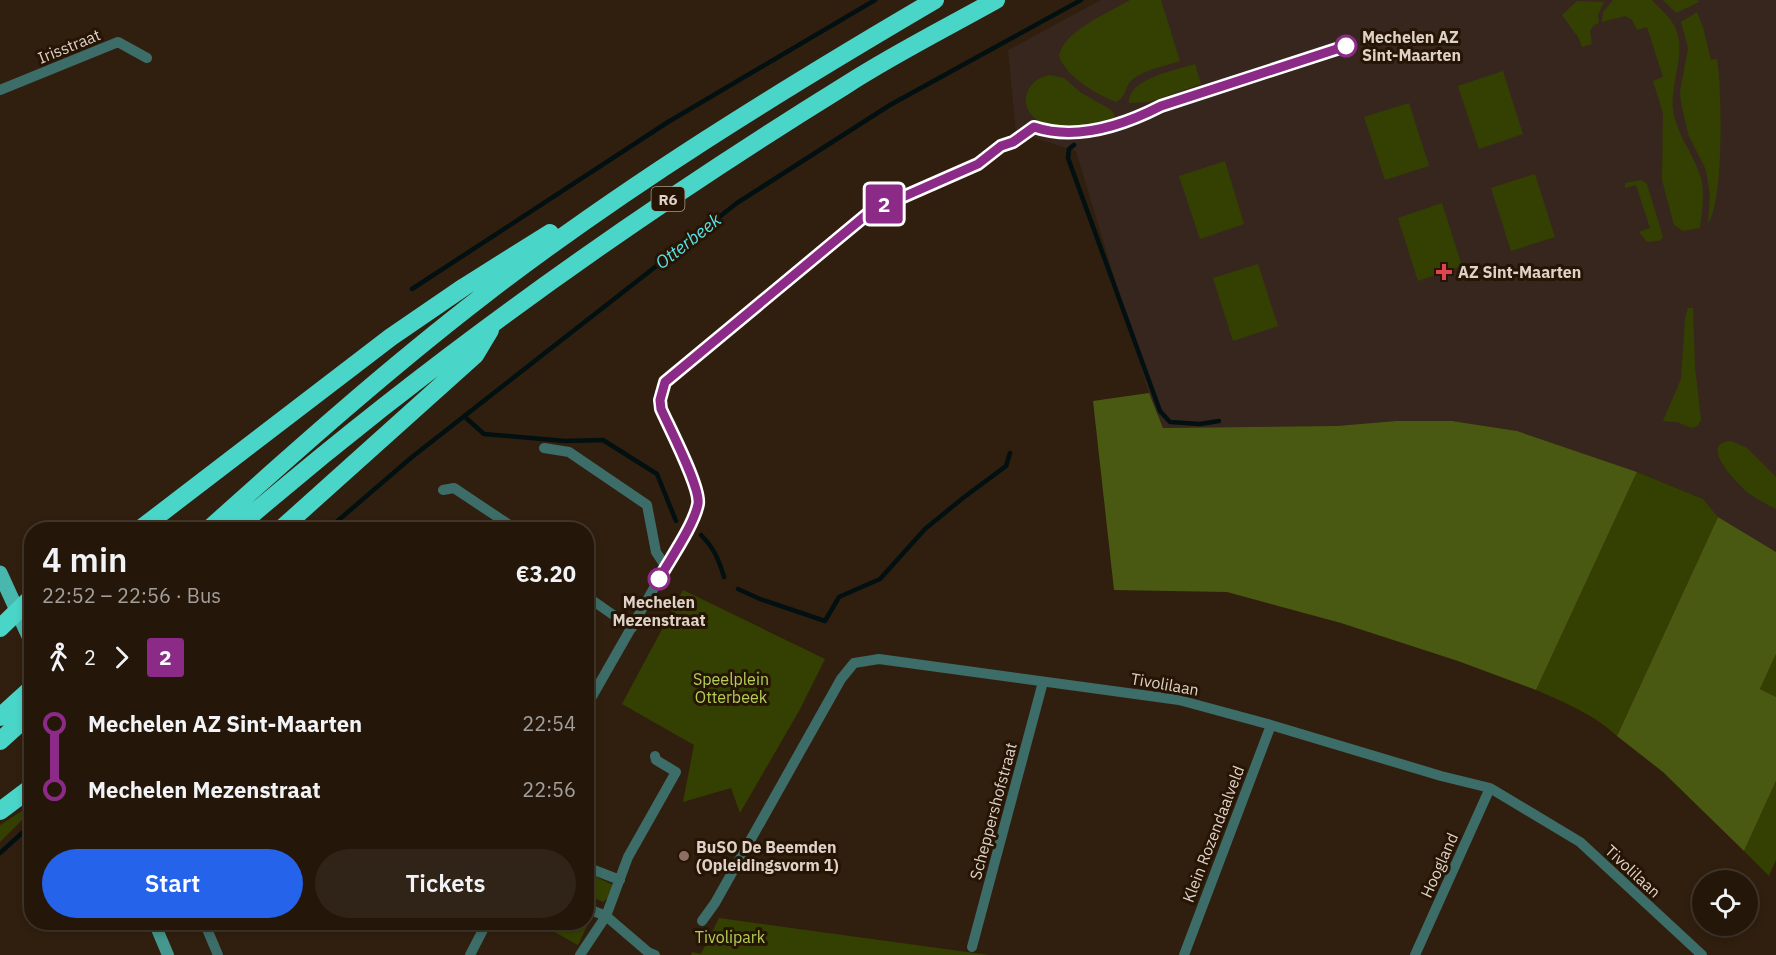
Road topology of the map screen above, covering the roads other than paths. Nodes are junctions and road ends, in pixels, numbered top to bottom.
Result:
1 (935, 0) edge
2 (996, 0) edge
3 (147, 58) dead end
4 (0, 90) edge
5 (580, 225) junction
6 (494, 323) junction
7 (544, 448) dead end
8 (443, 490) dead end
9 (149, 522) edge
10 (217, 522) edge
11 (243, 522) edge
12 (289, 522) edge
13 (505, 522) edge
14 (0, 573) edge
15 (594, 602) edge
16 (24, 604) edge
17 (18, 609) junction
18 (24, 624) edge
19 (0, 628) edge
20 (632, 628) junction
21 (1043, 682) junction
22 (594, 693) edge
23 (24, 695) edge
24 (0, 717) edge
25 (24, 719) edge
26 (1271, 724) junction
27 (0, 741) edge
28 (655, 756) dead end
29 (1490, 788) junction
30 (24, 793) edge
31 (0, 811) edge
32 (594, 870) edge
33 (620, 880) junction
34 (594, 911) edge
35 (606, 916) junction
36 (702, 921) dead end
37 (157, 930) edge
38 (207, 930) edge
39 (483, 930) edge
40 (972, 947) dead end
41 (168, 955) edge
42 (218, 955) edge
43 (470, 955) edge
44 (580, 955) edge
45 (655, 955) edge
46 (1184, 955) edge
47 (1415, 955) edge
48 (1702, 955) edge

1 - 5 highway, R6
2 - 6 highway, R6
3 - 4 street, Irisstraat
5 - 9 highway
5 - 10 highway, R6
6 - 11 highway, R6
6 - 12 highway
7 - 20 street
8 - 13 street
14 - 17 main road
15 - 20 street
16 - 17 highway
17 - 18 main road
17 - 19 highway
20 - 22 street
21 - 26 street, Tivolilaan
21 - 36 street, Tivolilaan
21 - 40 street, Scheppershofstraat
23 - 24 highway
25 - 27 highway
26 - 29 street, Tivolilaan
26 - 46 street, Klein Rozendaalveld
28 - 33 street
29 - 47 street, Hoogland
29 - 48 street, Tivolilaan
30 - 31 highway
32 - 33 street
33 - 35 street
34 - 35 street
35 - 44 street
35 - 45 street
37 - 41 main road
38 - 42 street
39 - 43 street

